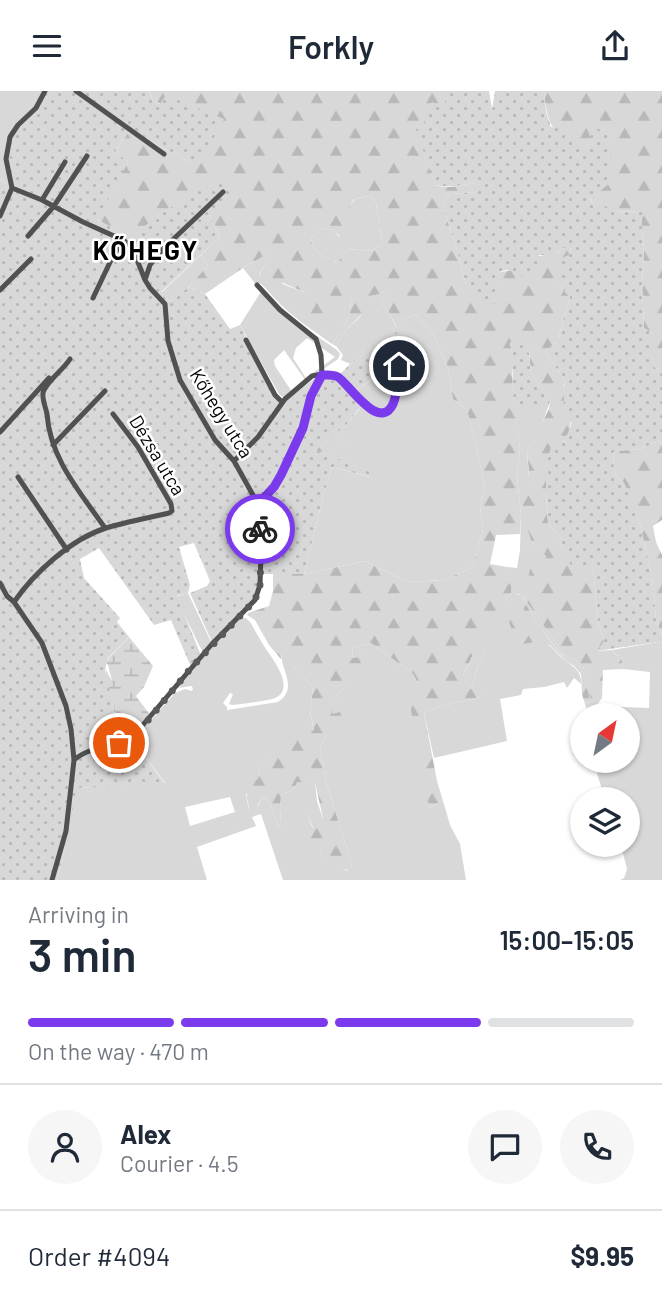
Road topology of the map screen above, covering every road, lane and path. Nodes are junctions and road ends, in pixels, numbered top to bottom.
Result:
1 (45, 91) edge
2 (76, 91) edge
3 (164, 154) dead end
4 (87, 156) dead end
5 (65, 162) dead end
6 (12, 188) junction
7 (223, 192) dead end
8 (42, 200) junction
9 (54, 206) junction
10 (0, 216) edge
11 (28, 236) dead end
12 (123, 240) junction
13 (31, 258) dead end
14 (145, 280) junction
15 (257, 285) dead end
16 (0, 290) edge
17 (93, 299) dead end
18 (246, 341) dead end
19 (405, 344) dead end
20 (70, 359) dead end
21 (322, 375) junction
22 (49, 378) dead end
23 (45, 385) junction
24 (104, 391) dead end
25 (282, 402) junction
26 (113, 414) dead end
27 (0, 432) edge
28 (53, 445) junction
29 (234, 461) junction
30 (18, 477) dead end
31 (258, 504) junction
32 (105, 529) junction
33 (67, 550) junction
34 (0, 583) edge
35 (7, 596) junction
36 (0, 599) edge
37 (13, 602) junction
38 (75, 760) junction
39 (52, 880) edge

1 - 6 street
2 - 3 street
4 - 9 street
5 - 8 street
6 - 8 street
6 - 10 street
7 - 14 street
8 - 9 street
9 - 11 street
9 - 12 street
12 - 14 street, Kőhegy utca
12 - 17 street
13 - 16 street
14 - 29 street, Kőhegy utca
15 - 21 street
18 - 25 street
19 - 21 street
20 - 23 street
21 - 25 street
21 - 31 street
22 - 23 street
23 - 27 street
23 - 28 street
24 - 28 street
25 - 29 street
26 - 32 street, Dézsa utca
28 - 32 street
29 - 31 street, Kőhegy utca
30 - 33 street
31 - 38 street, Kőhegy utca
32 - 33 street
33 - 37 street
34 - 35 street
35 - 36 street
35 - 37 street
37 - 38 street
38 - 39 street

